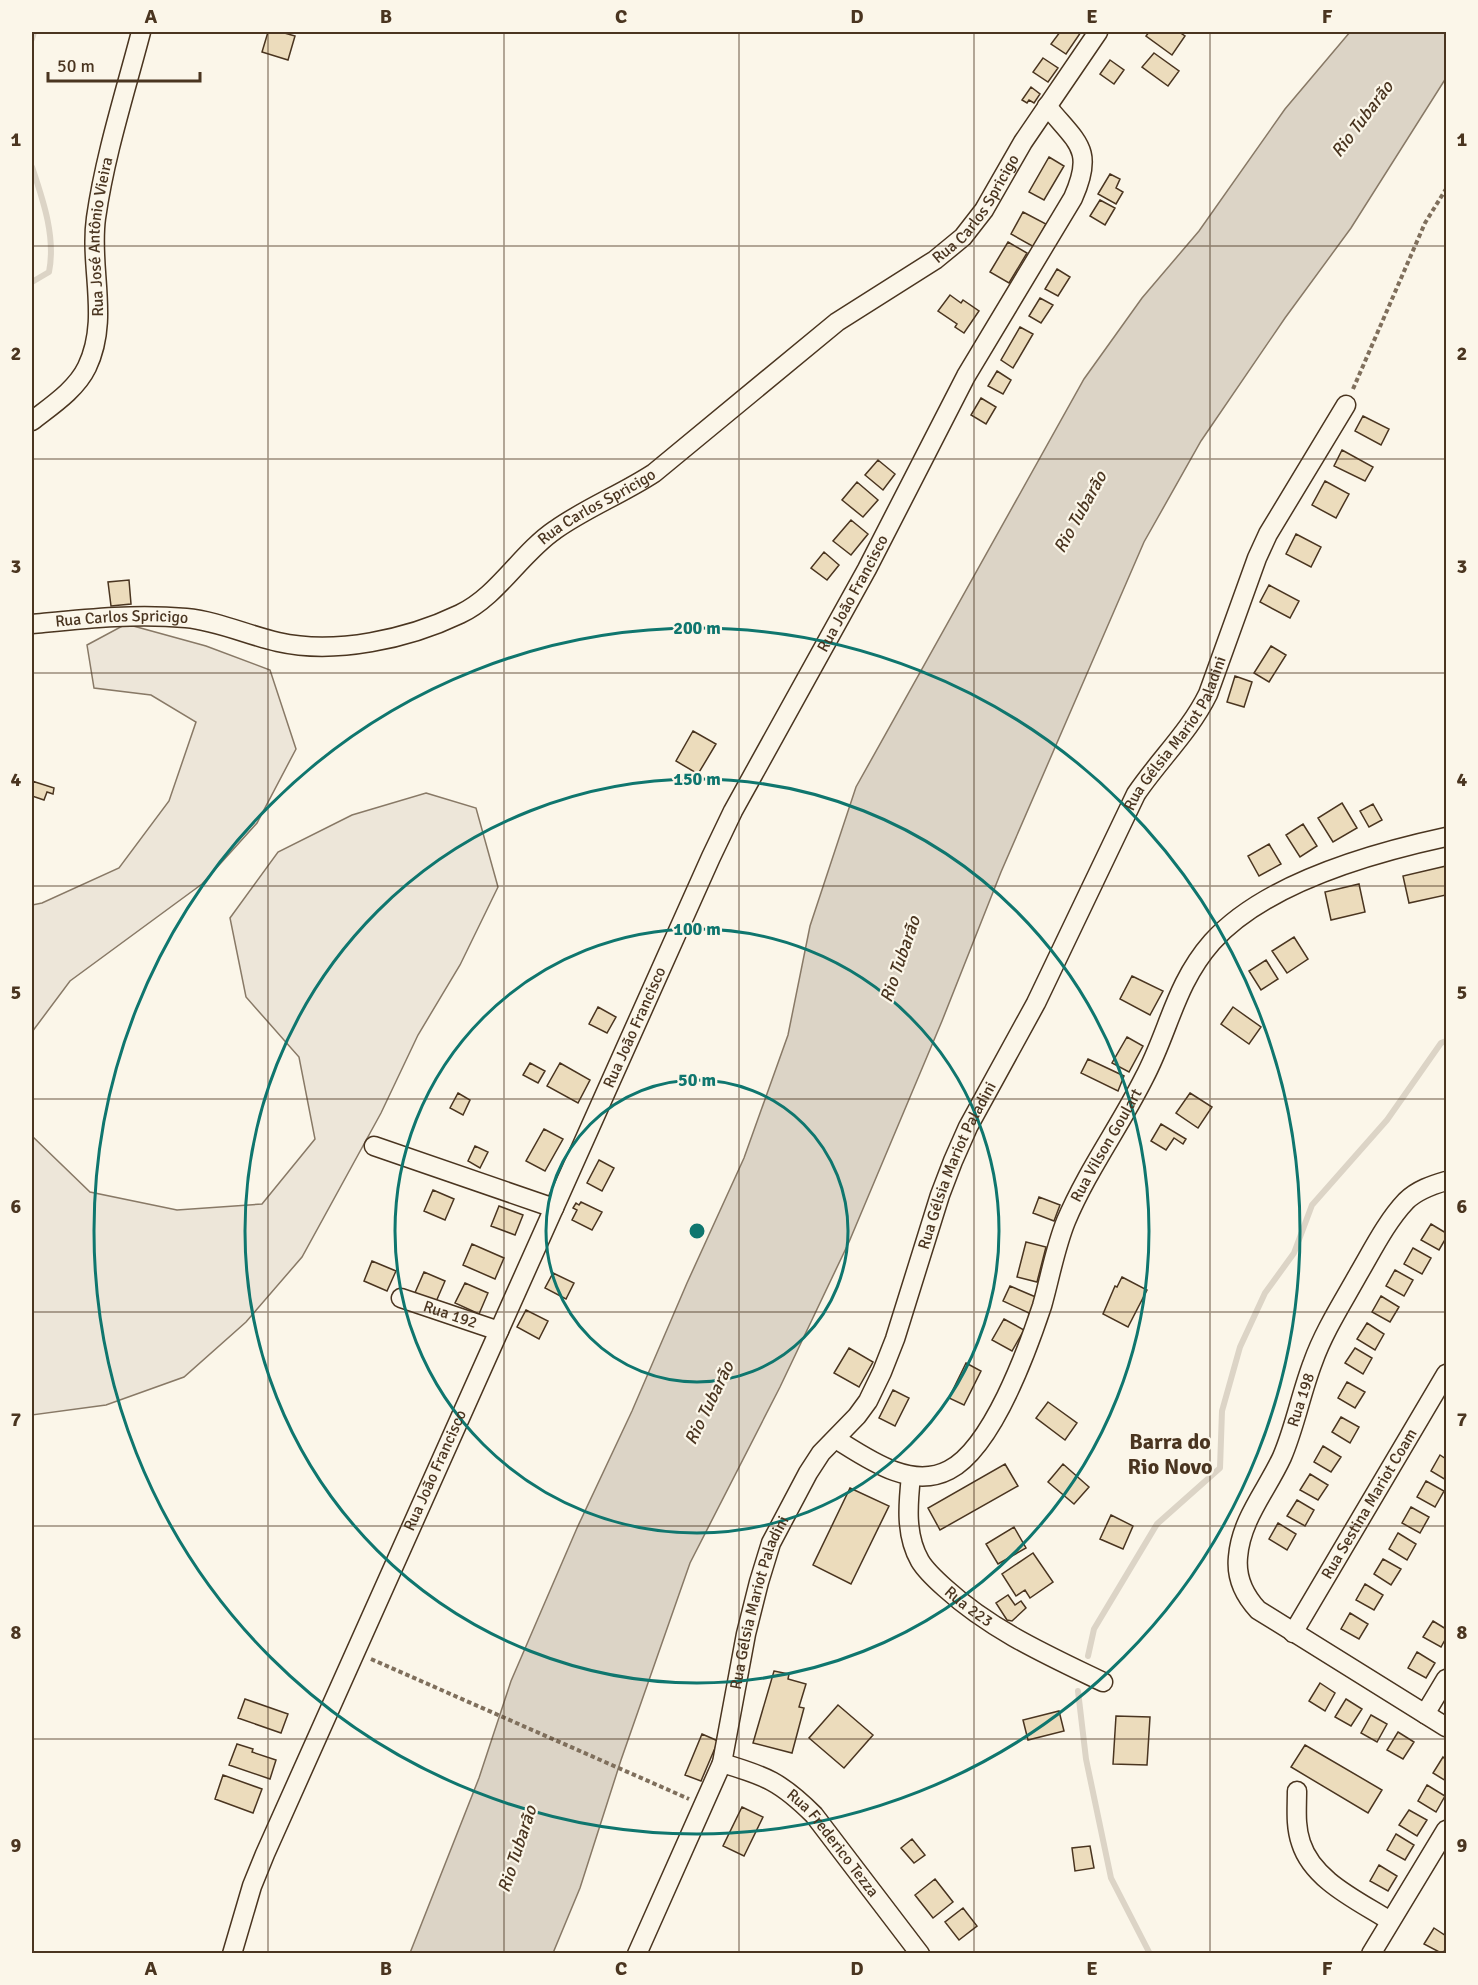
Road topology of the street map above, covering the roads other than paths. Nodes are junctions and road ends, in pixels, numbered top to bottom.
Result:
1 (141, 32) edge
2 (1098, 32) edge
3 (1047, 106) junction
4 (1346, 405) road end
5 (32, 420) edge
6 (32, 624) edge
7 (1446, 837) edge
8 (374, 1146) dead end
9 (1446, 1181) edge
10 (554, 1208) junction
11 (401, 1298) dead end
12 (499, 1331) junction
13 (1446, 1374) edge
14 (836, 1438) junction
15 (910, 1476) junction
16 (1293, 1633) junction
17 (1446, 1679) edge
18 (1103, 1682) dead end
19 (1425, 1714) junction
20 (1446, 1727) edge
21 (722, 1763) junction
22 (1297, 1791) dead end
23 (1446, 1830) edge
24 (1390, 1922) junction
25 (231, 1953) edge
26 (637, 1953) edge
27 (920, 1953) edge
28 (1371, 1953) edge

1 - 5 street, Rua José Antônio Vieira
2 - 3 street, Rua Carlos Spricigo
3 - 6 street, Rua Carlos Spricigo
3 - 10 street, Rua João Francisco
4 - 14 street, Rua Gélsia Mariot Paladini
7 - 15 street, Rua Vilson Goulart
8 - 10 street
9 - 16 street, Rua 198
10 - 12 street, Rua João Francisco
11 - 12 street, Rua 192
12 - 25 street, Rua João Francisco
13 - 16 street, Rua Sestina Mariot Coam
14 - 15 street, Rua Vilson Goulart
14 - 21 street, Rua Gélsia Mariot Paladini
15 - 18 street, Rua 223
16 - 19 street, Rua 198
17 - 19 street
19 - 20 street, Rua 198
21 - 26 street, Rua Gélsia Mariot Paladini
21 - 27 street, Rua Frederico Tezza
22 - 24 street
23 - 24 street
24 - 28 street

